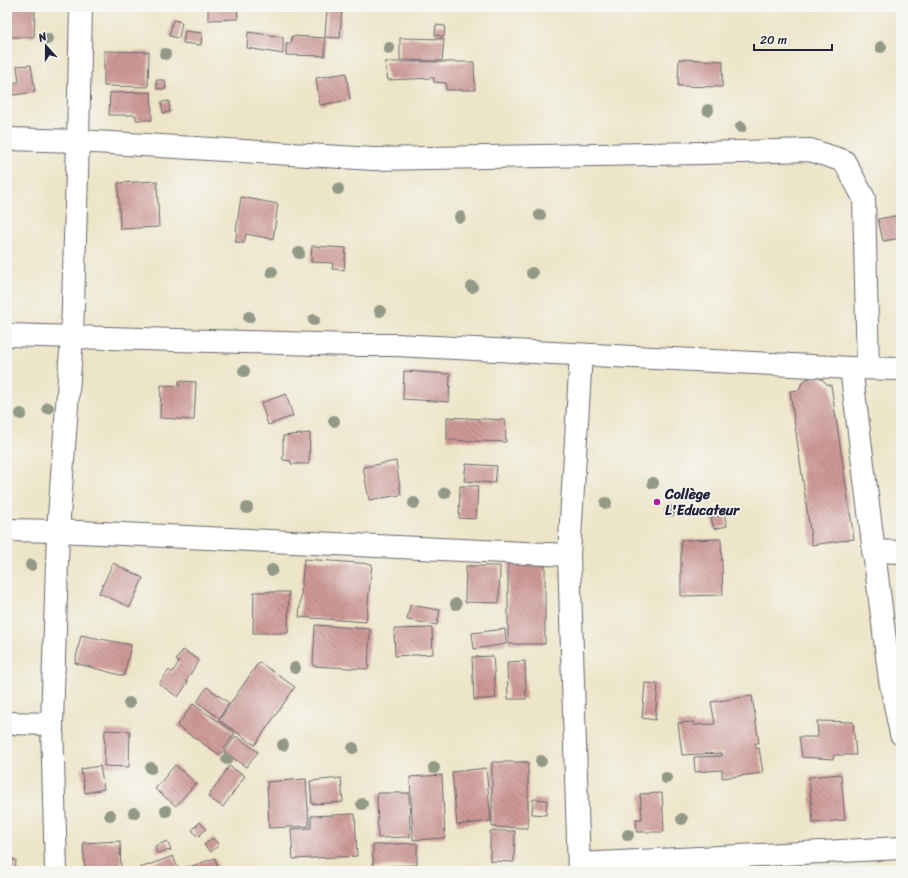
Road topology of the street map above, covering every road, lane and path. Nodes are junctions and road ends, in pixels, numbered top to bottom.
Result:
1 (80, 7) edge
2 (7, 139) edge
3 (78, 141) junction
4 (7, 335) edge
5 (72, 337) junction
6 (580, 355) junction
7 (860, 368) junction
8 (901, 368) edge
9 (7, 530) edge
10 (58, 531) junction
11 (873, 551) junction
12 (901, 552) edge
13 (570, 555) junction
14 (7, 722) edge
15 (52, 724) junction
16 (901, 734) edge
17 (901, 848) edge
18 (579, 867) edge
19 (56, 871) edge

1 - 3 street
2 - 3 street
3 - 5 street
3 - 7 street
4 - 5 street
5 - 6 street
5 - 10 street
6 - 7 street
6 - 13 street
7 - 8 street
7 - 11 street
9 - 10 street
10 - 13 street
10 - 15 street
11 - 12 street
11 - 16 street
13 - 18 street
14 - 15 street
15 - 19 street
17 - 18 street

